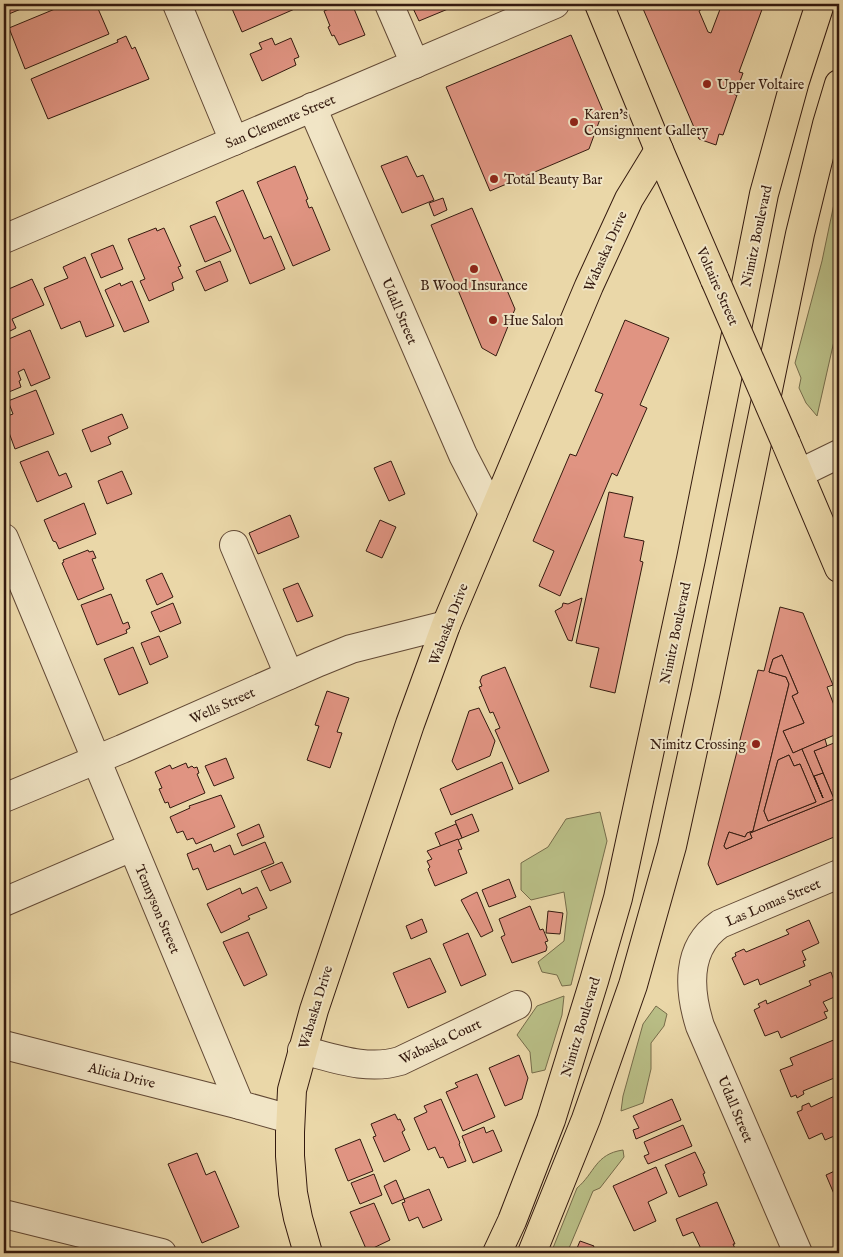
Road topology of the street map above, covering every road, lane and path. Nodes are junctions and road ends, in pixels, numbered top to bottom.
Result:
1 (177, 4) edge
2 (389, 4) edge
3 (555, 4) edge
4 (600, 4) edge
5 (820, 4) edge
6 (415, 64) junction
7 (839, 84) edge
8 (312, 107) junction
9 (234, 141) junction
10 (659, 150) junction
11 (4, 239) edge
12 (839, 454) edge
13 (800, 473) junction
14 (492, 513) junction
15 (4, 538) edge
16 (234, 545) dead end
17 (839, 568) edge
18 (446, 625) junction
19 (289, 675) junction
20 (96, 760) junction
21 (4, 798) edge
22 (132, 847) junction
23 (839, 874) edge
24 (4, 902) edge
25 (694, 960) joint
26 (517, 1005) dead end
27 (4, 1045) edge
28 (302, 1050) junction
29 (240, 1105) junction
30 (290, 1118) junction
31 (4, 1214) edge
32 (162, 1253) edge
33 (308, 1253) edge
34 (497, 1253) edge
35 (532, 1253) edge
36 (798, 1253) edge

1 - 9 street
2 - 6 street
3 - 6 street, San Clemente Street
4 - 10 main road, Voltaire Street
5 - 34 main road, Nimitz Boulevard
6 - 8 street, San Clemente Street
7 - 35 main road
8 - 9 street, San Clemente Street
8 - 14 street, Udall Street
9 - 11 street, San Clemente Street
10 - 13 main road, Voltaire Street, bridge
10 - 14 main road, Wabaska Drive
12 - 13 street
13 - 17 main road, Voltaire Street
14 - 18 main road, Wabaska Drive
15 - 20 street, Tennyson Street
16 - 19 street
18 - 19 street, Wells Street
18 - 28 main road, Wabaska Drive
19 - 20 street, Wells Street
20 - 21 street, Wells Street
20 - 22 street, Tennyson Street
22 - 24 street
22 - 29 street, Tennyson Street
23 - 25 street, Las Lomas Street
25 - 36 street, Udall Street
26 - 28 street, Wabaska Court
27 - 29 street, Alicia Drive
28 - 30 main road, Wabaska Drive
29 - 30 street
30 - 33 main road
31 - 32 street

